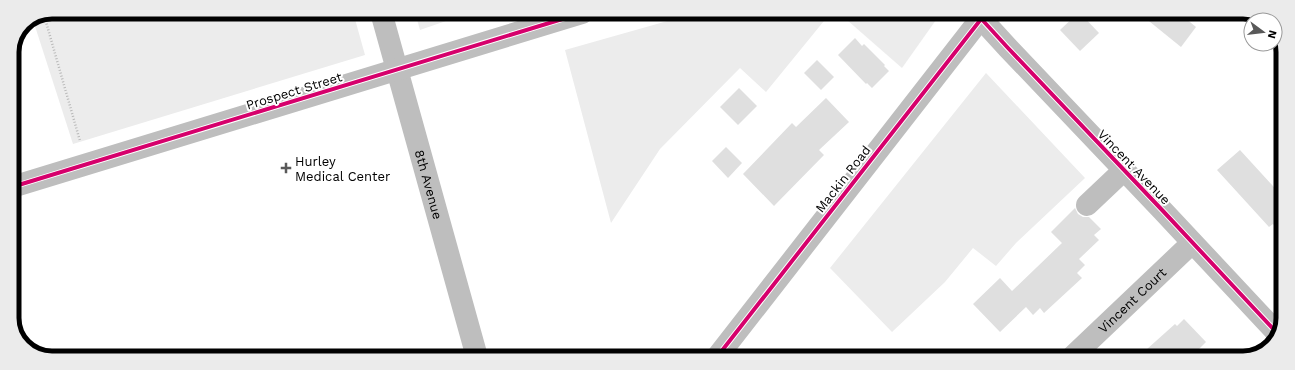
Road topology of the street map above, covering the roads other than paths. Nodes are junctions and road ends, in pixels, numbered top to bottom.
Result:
1 (383, 19) edge
2 (563, 19) edge
3 (978, 19) edge
4 (985, 19) edge
5 (397, 70) junction
6 (1124, 170) junction
7 (19, 185) edge
8 (1087, 205) dead end
9 (1192, 243) junction
10 (1274, 329) edge
11 (475, 351) edge
12 (722, 351) edge
13 (1078, 351) edge

1 - 5 street, 8th Avenue
2 - 5 street, Prospect Street
3 - 12 street, Mackin Road
4 - 6 street, Vincent Avenue
5 - 7 street, Prospect Street
5 - 11 street, 8th Avenue
6 - 8 street
6 - 9 street, Vincent Avenue
9 - 10 street, Vincent Avenue
9 - 13 street, Vincent Court

